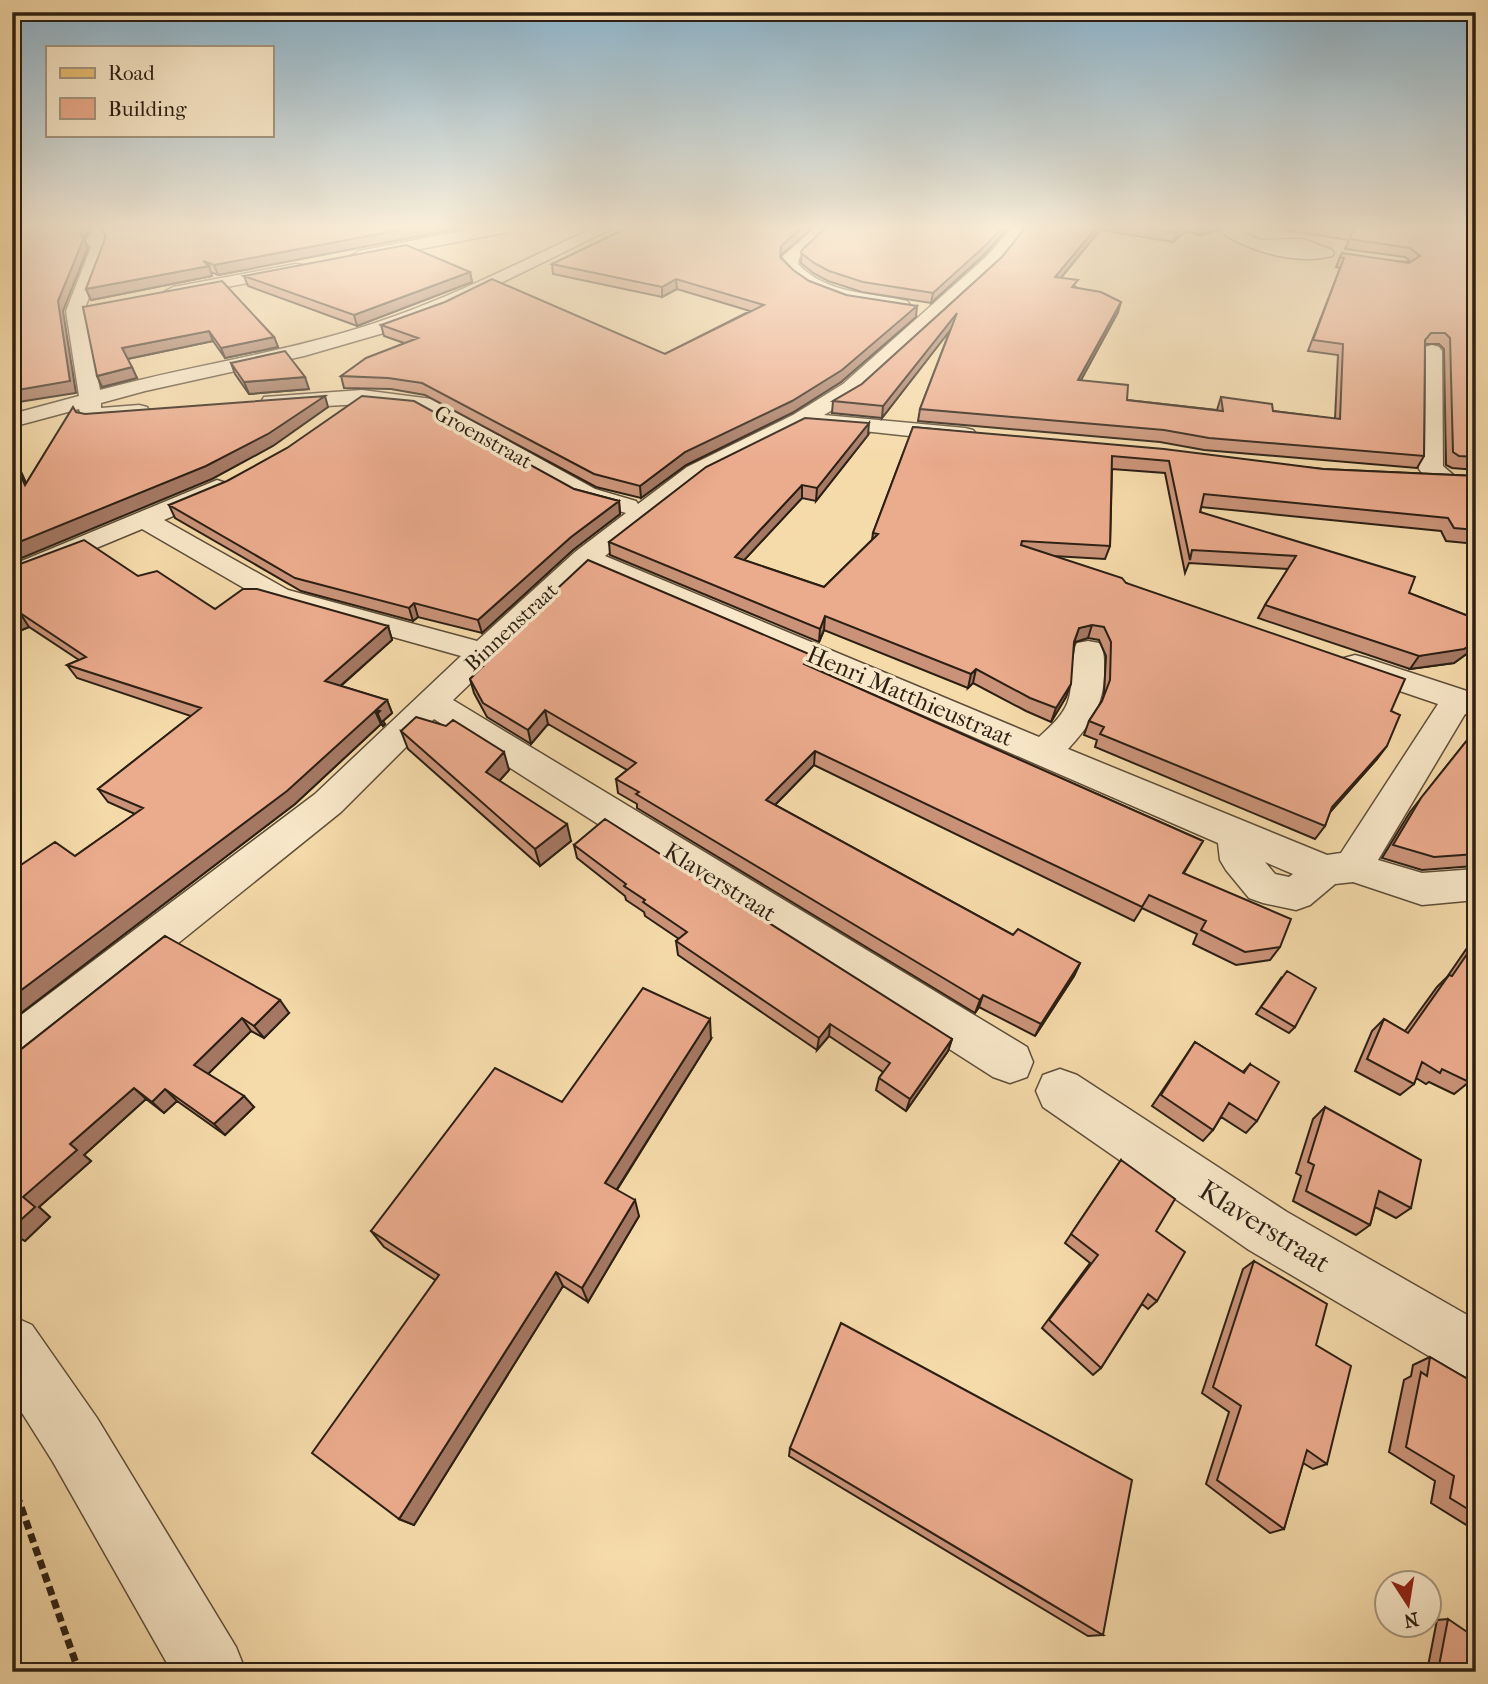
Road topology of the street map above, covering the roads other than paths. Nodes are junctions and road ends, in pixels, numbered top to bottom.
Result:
1 (83, 306) edge
2 (390, 306) edge
3 (441, 306) edge
4 (900, 306) edge
5 (944, 306) edge
6 (937, 312) junction
7 (1432, 351) edge
8 (362, 397) junction
9 (90, 398) junction
10 (245, 404) edge
11 (164, 410) edge
12 (802, 420) junction
13 (13, 421) edge
14 (328, 421) edge
15 (985, 437) edge
16 (243, 475) edge
17 (1409, 478) edge
18 (646, 510) junction
19 (145, 520) junction
20 (585, 558) junction
21 (12, 575) edge
22 (1088, 650) dead end
23 (483, 652) junction
24 (1327, 655) edge
25 (431, 702) junction
26 (1467, 703) edge
27 (1045, 752) junction
28 (1339, 868) junction
29 (1476, 884) edge
30 (12, 1049) edge
31 (1010, 1062) dead end
32 (1060, 1091) dead end
33 (12, 1345) edge
34 (1476, 1352) edge
35 (211, 1672) edge

1 - 9 street
2 - 9 street
3 - 9 street
4 - 6 street
5 - 6 street, Binnenstraat
6 - 12 street, Binnenstraat
7 - 17 street
8 - 10 street, Groenstraat
8 - 14 street
8 - 18 street, Groenstraat
9 - 11 street
9 - 13 street
12 - 15 street
12 - 18 street, Binnenstraat
16 - 19 street
18 - 20 street, Binnenstraat
19 - 21 street
19 - 23 street
20 - 23 street, Binnenstraat
20 - 27 street, Henri Matthieustraat
22 - 27 street
23 - 25 street, Binnenstraat
24 - 26 street
25 - 30 street, Binnenstraat
25 - 31 street, Klaverstraat
26 - 28 street
27 - 28 street, Henri Matthieustraat
28 - 29 street, Henri Matthieustraat
32 - 34 street, Klaverstraat
33 - 35 street

